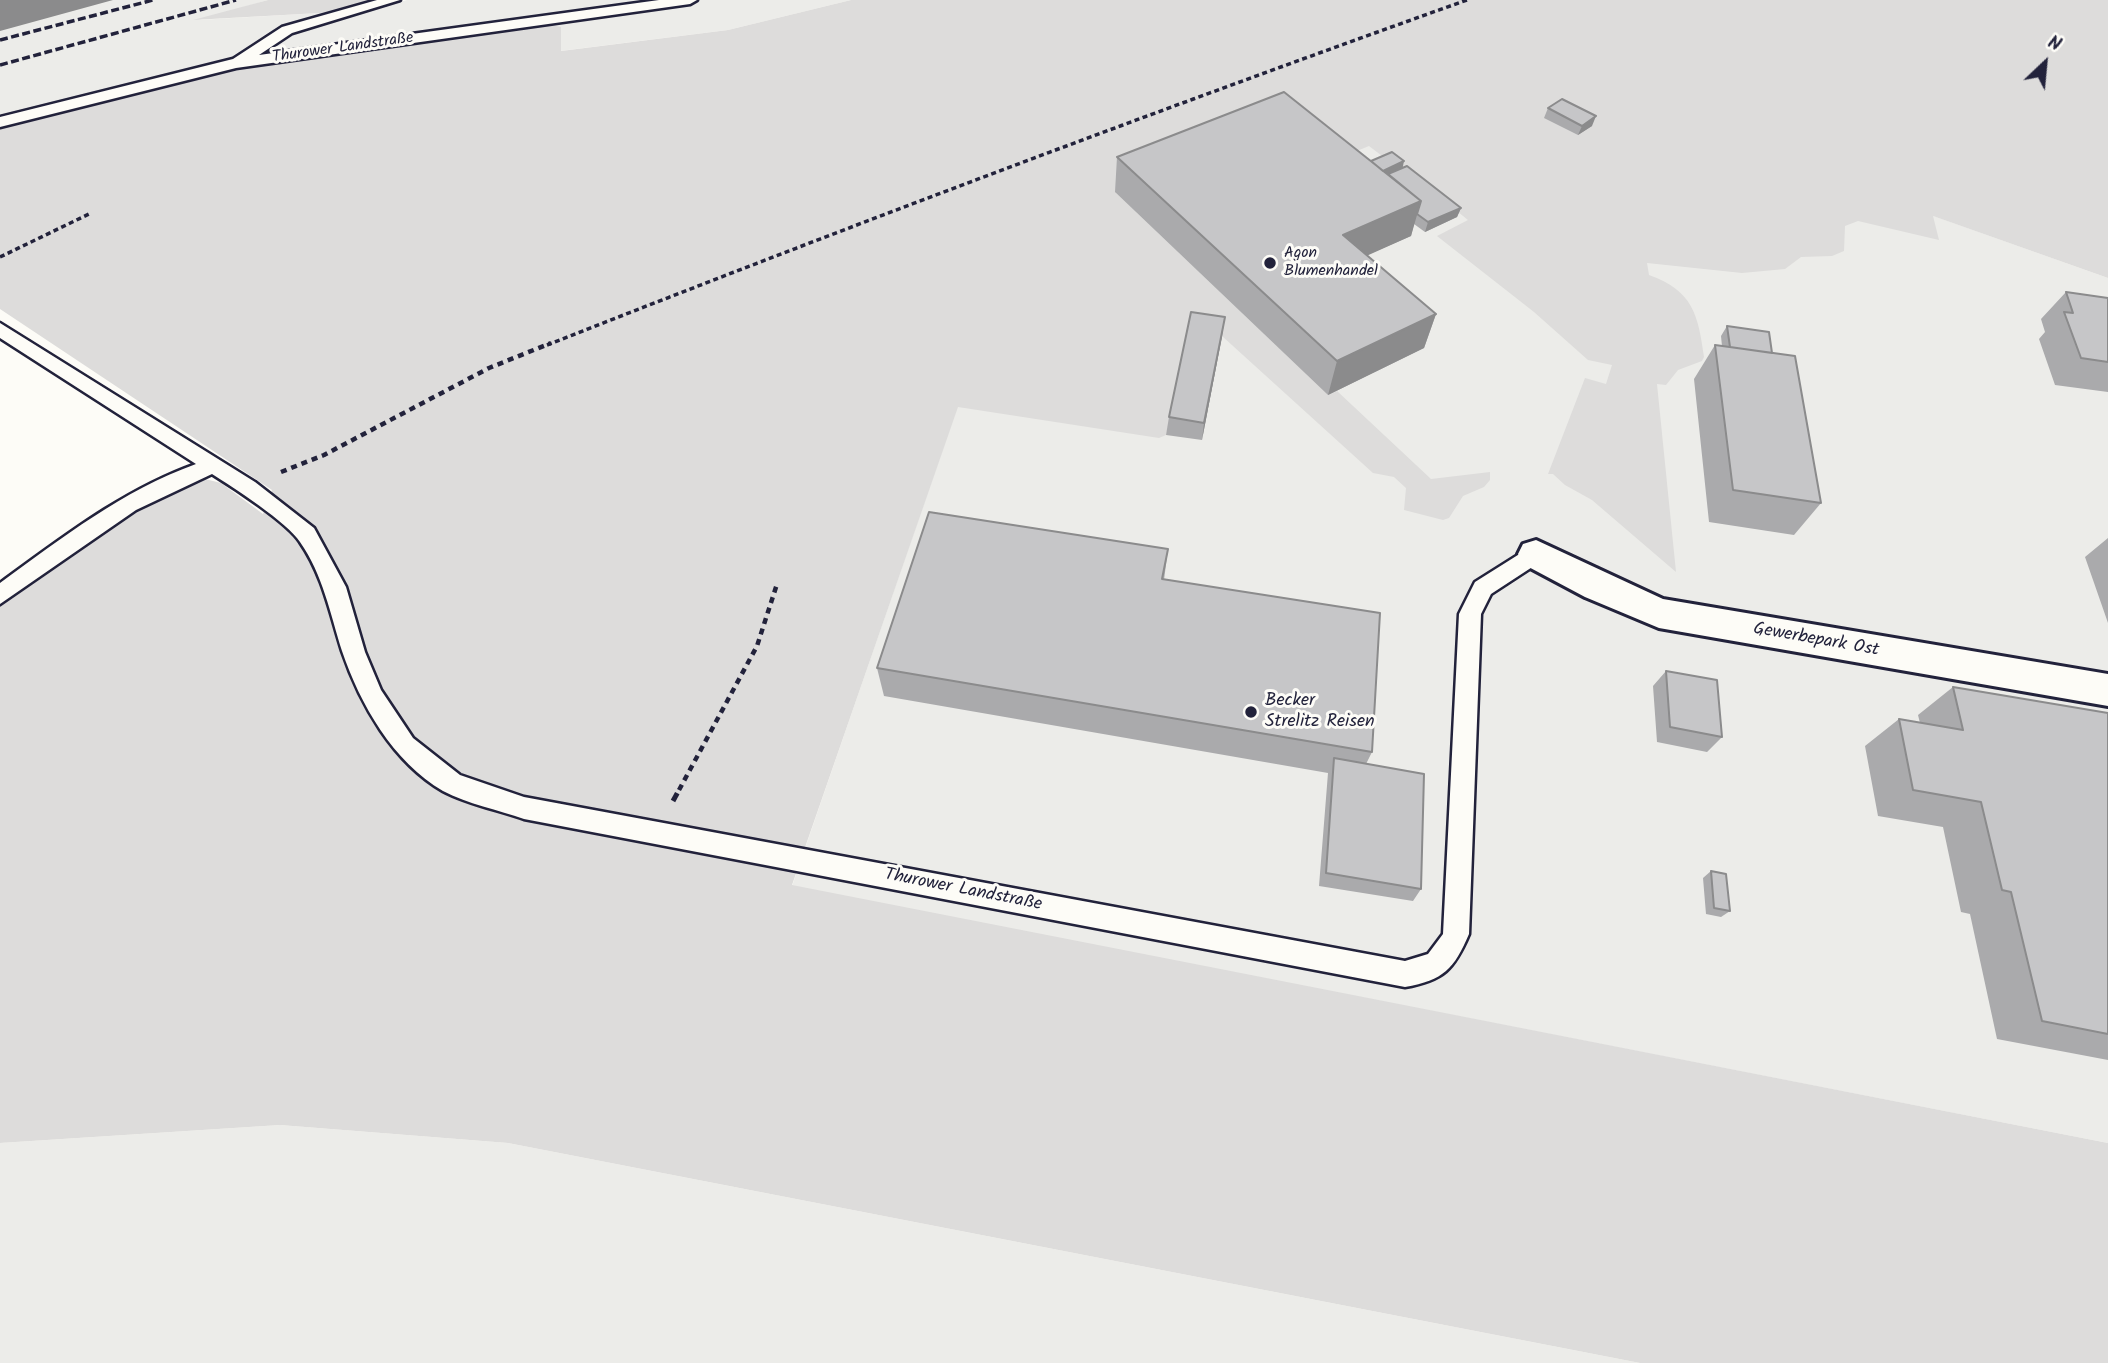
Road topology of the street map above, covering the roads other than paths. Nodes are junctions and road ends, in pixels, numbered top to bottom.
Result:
1 (393, 0) edge
2 (690, 0) edge
3 (236, 63) junction
4 (0, 122) edge
5 (0, 329) edge
6 (214, 465) junction
7 (1536, 554) joint
8 (0, 595) edge
9 (2108, 690) edge

1 - 3 lane
2 - 3 lane, Thurower Landstraße
3 - 4 lane, Thurower Landstraße
5 - 6 lane, Thurower Landstraße
6 - 7 lane, Thurower Landstraße
6 - 8 lane
7 - 9 street, Gewerbepark Ost

